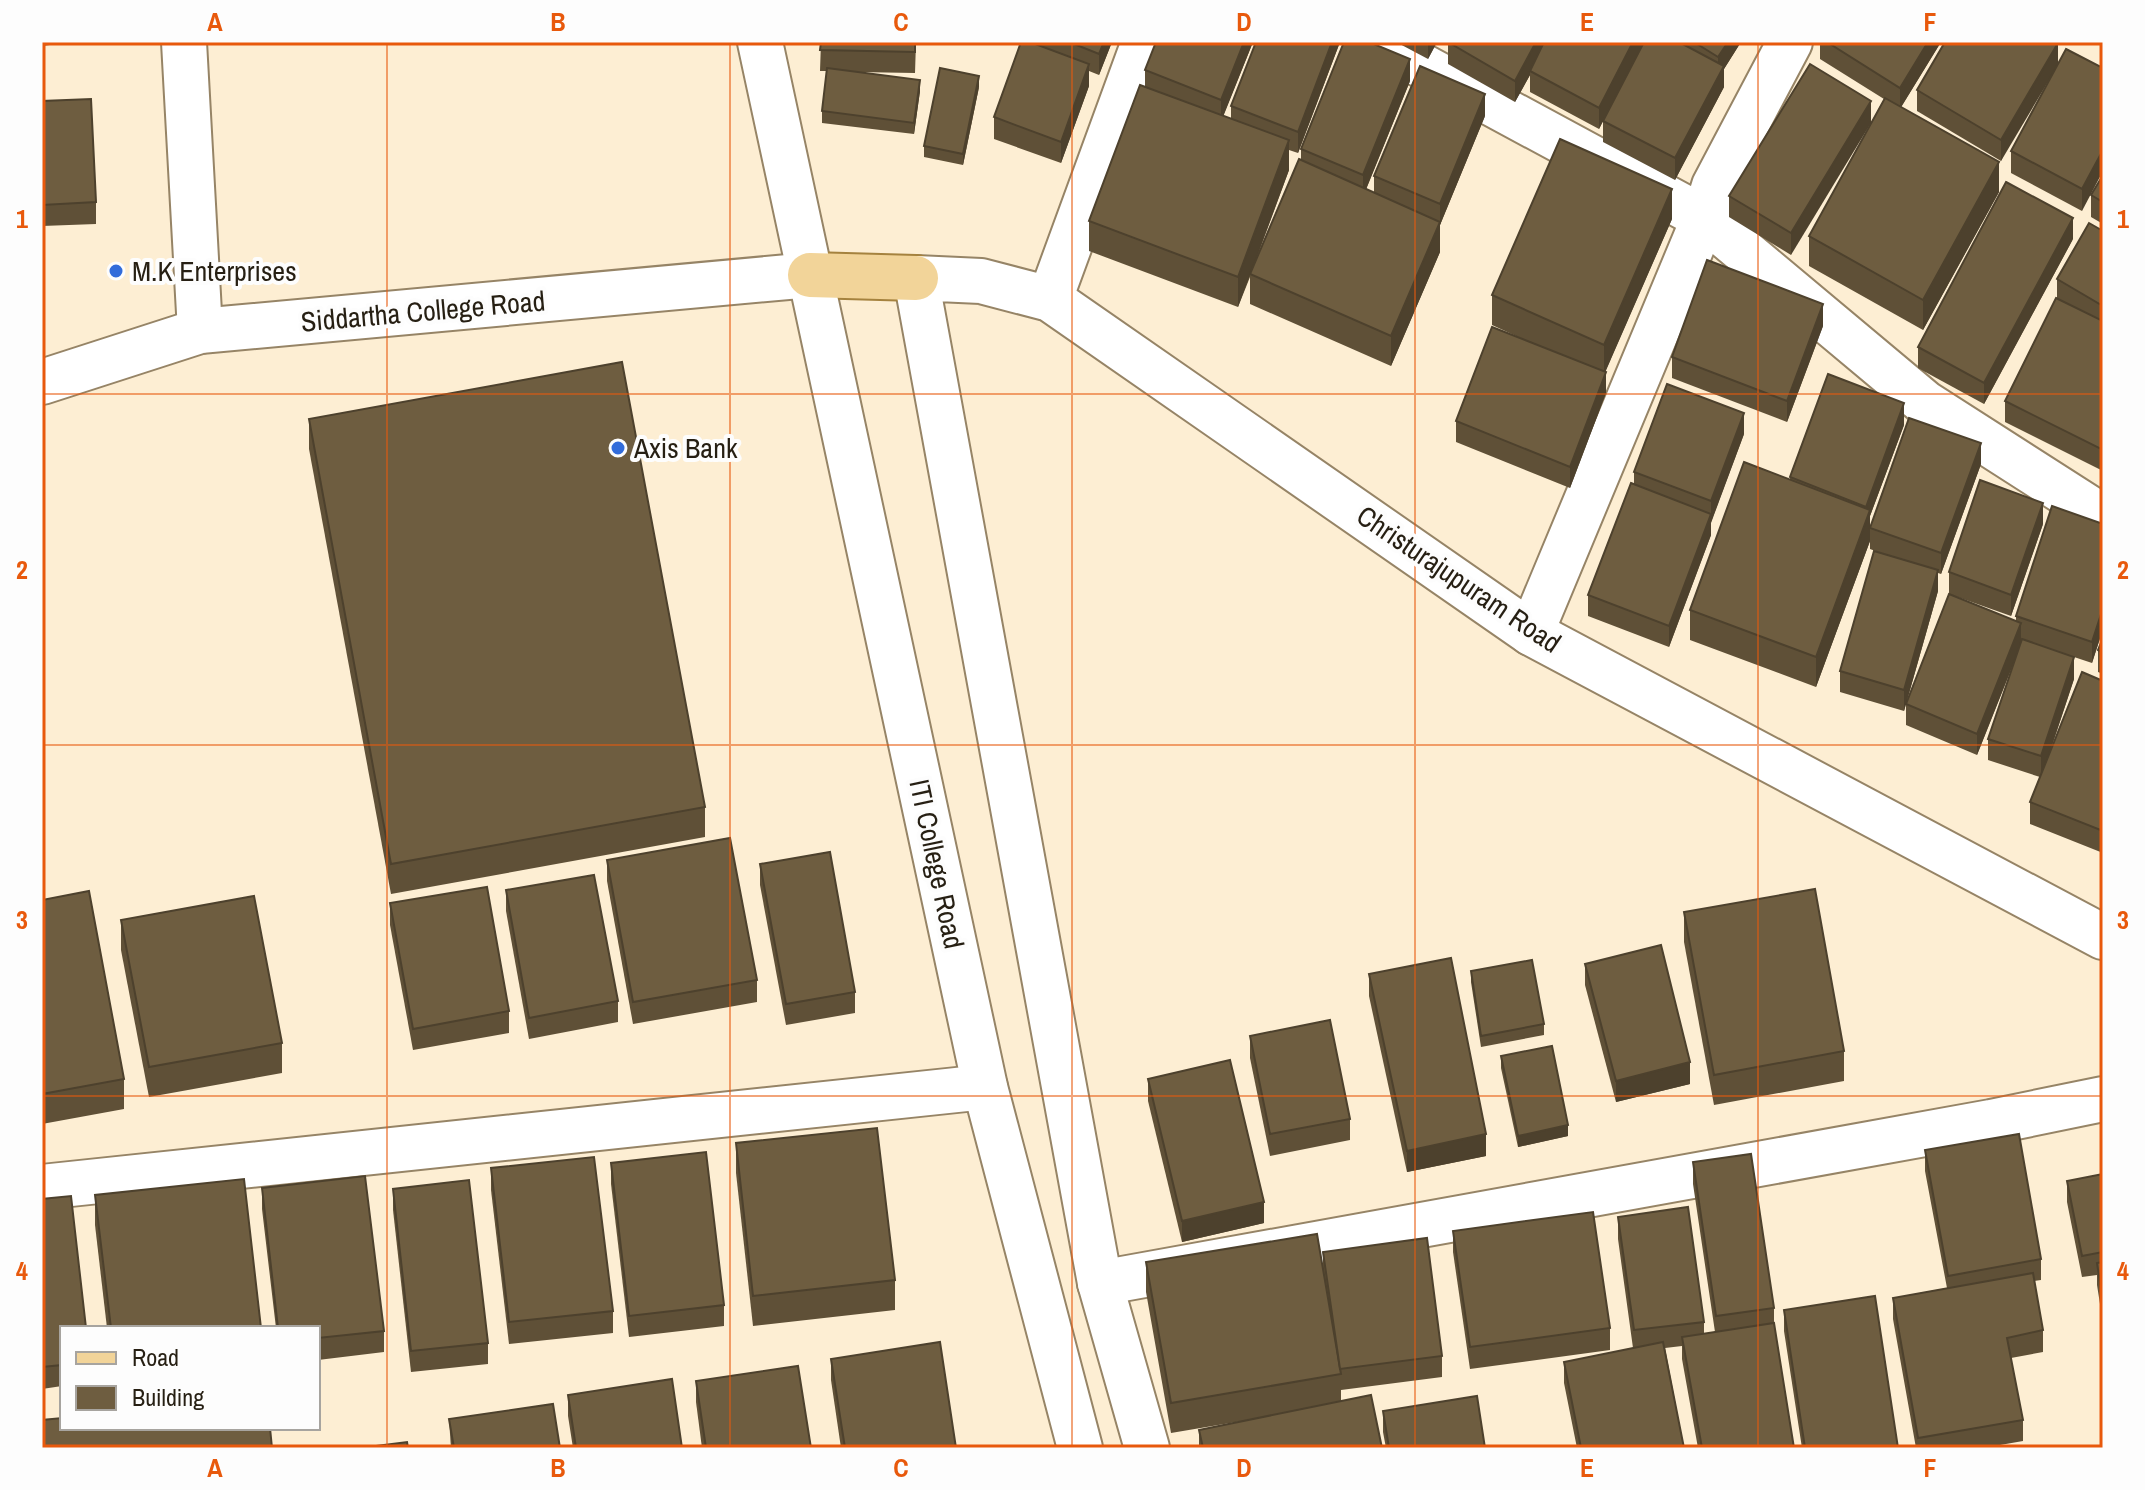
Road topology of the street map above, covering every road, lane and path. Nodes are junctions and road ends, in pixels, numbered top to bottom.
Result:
1 (184, 42) edge
2 (760, 42) edge
3 (1144, 42) edge
4 (1378, 42) edge
5 (1790, 42) edge
6 (1704, 218) junction
7 (810, 275) junction
8 (916, 278) junction
9 (1050, 299) junction
10 (200, 331) junction
11 (42, 382) edge
12 (2103, 517) edge
13 (1531, 633) junction
14 (2103, 937) edge
15 (985, 1087) junction
16 (2103, 1099) edge
17 (42, 1187) edge
18 (1100, 1283) junction
19 (1080, 1448) edge
20 (1147, 1448) edge

1 - 10 street
2 - 7 street, ITI College Road
3 - 9 street
4 - 6 street
5 - 6 street
6 - 12 street
6 - 13 street
7 - 8 main road, Christurajupuram Road
7 - 10 street, Siddartha College Road
7 - 15 street, ITI College Road
8 - 9 street, Christurajupuram Road
8 - 18 street
9 - 13 street, Christurajupuram Road
10 - 11 street, Siddartha College Road
13 - 14 street, Christurajupuram Road
15 - 17 street
15 - 19 street, ITI College Road
16 - 18 street
18 - 20 street

